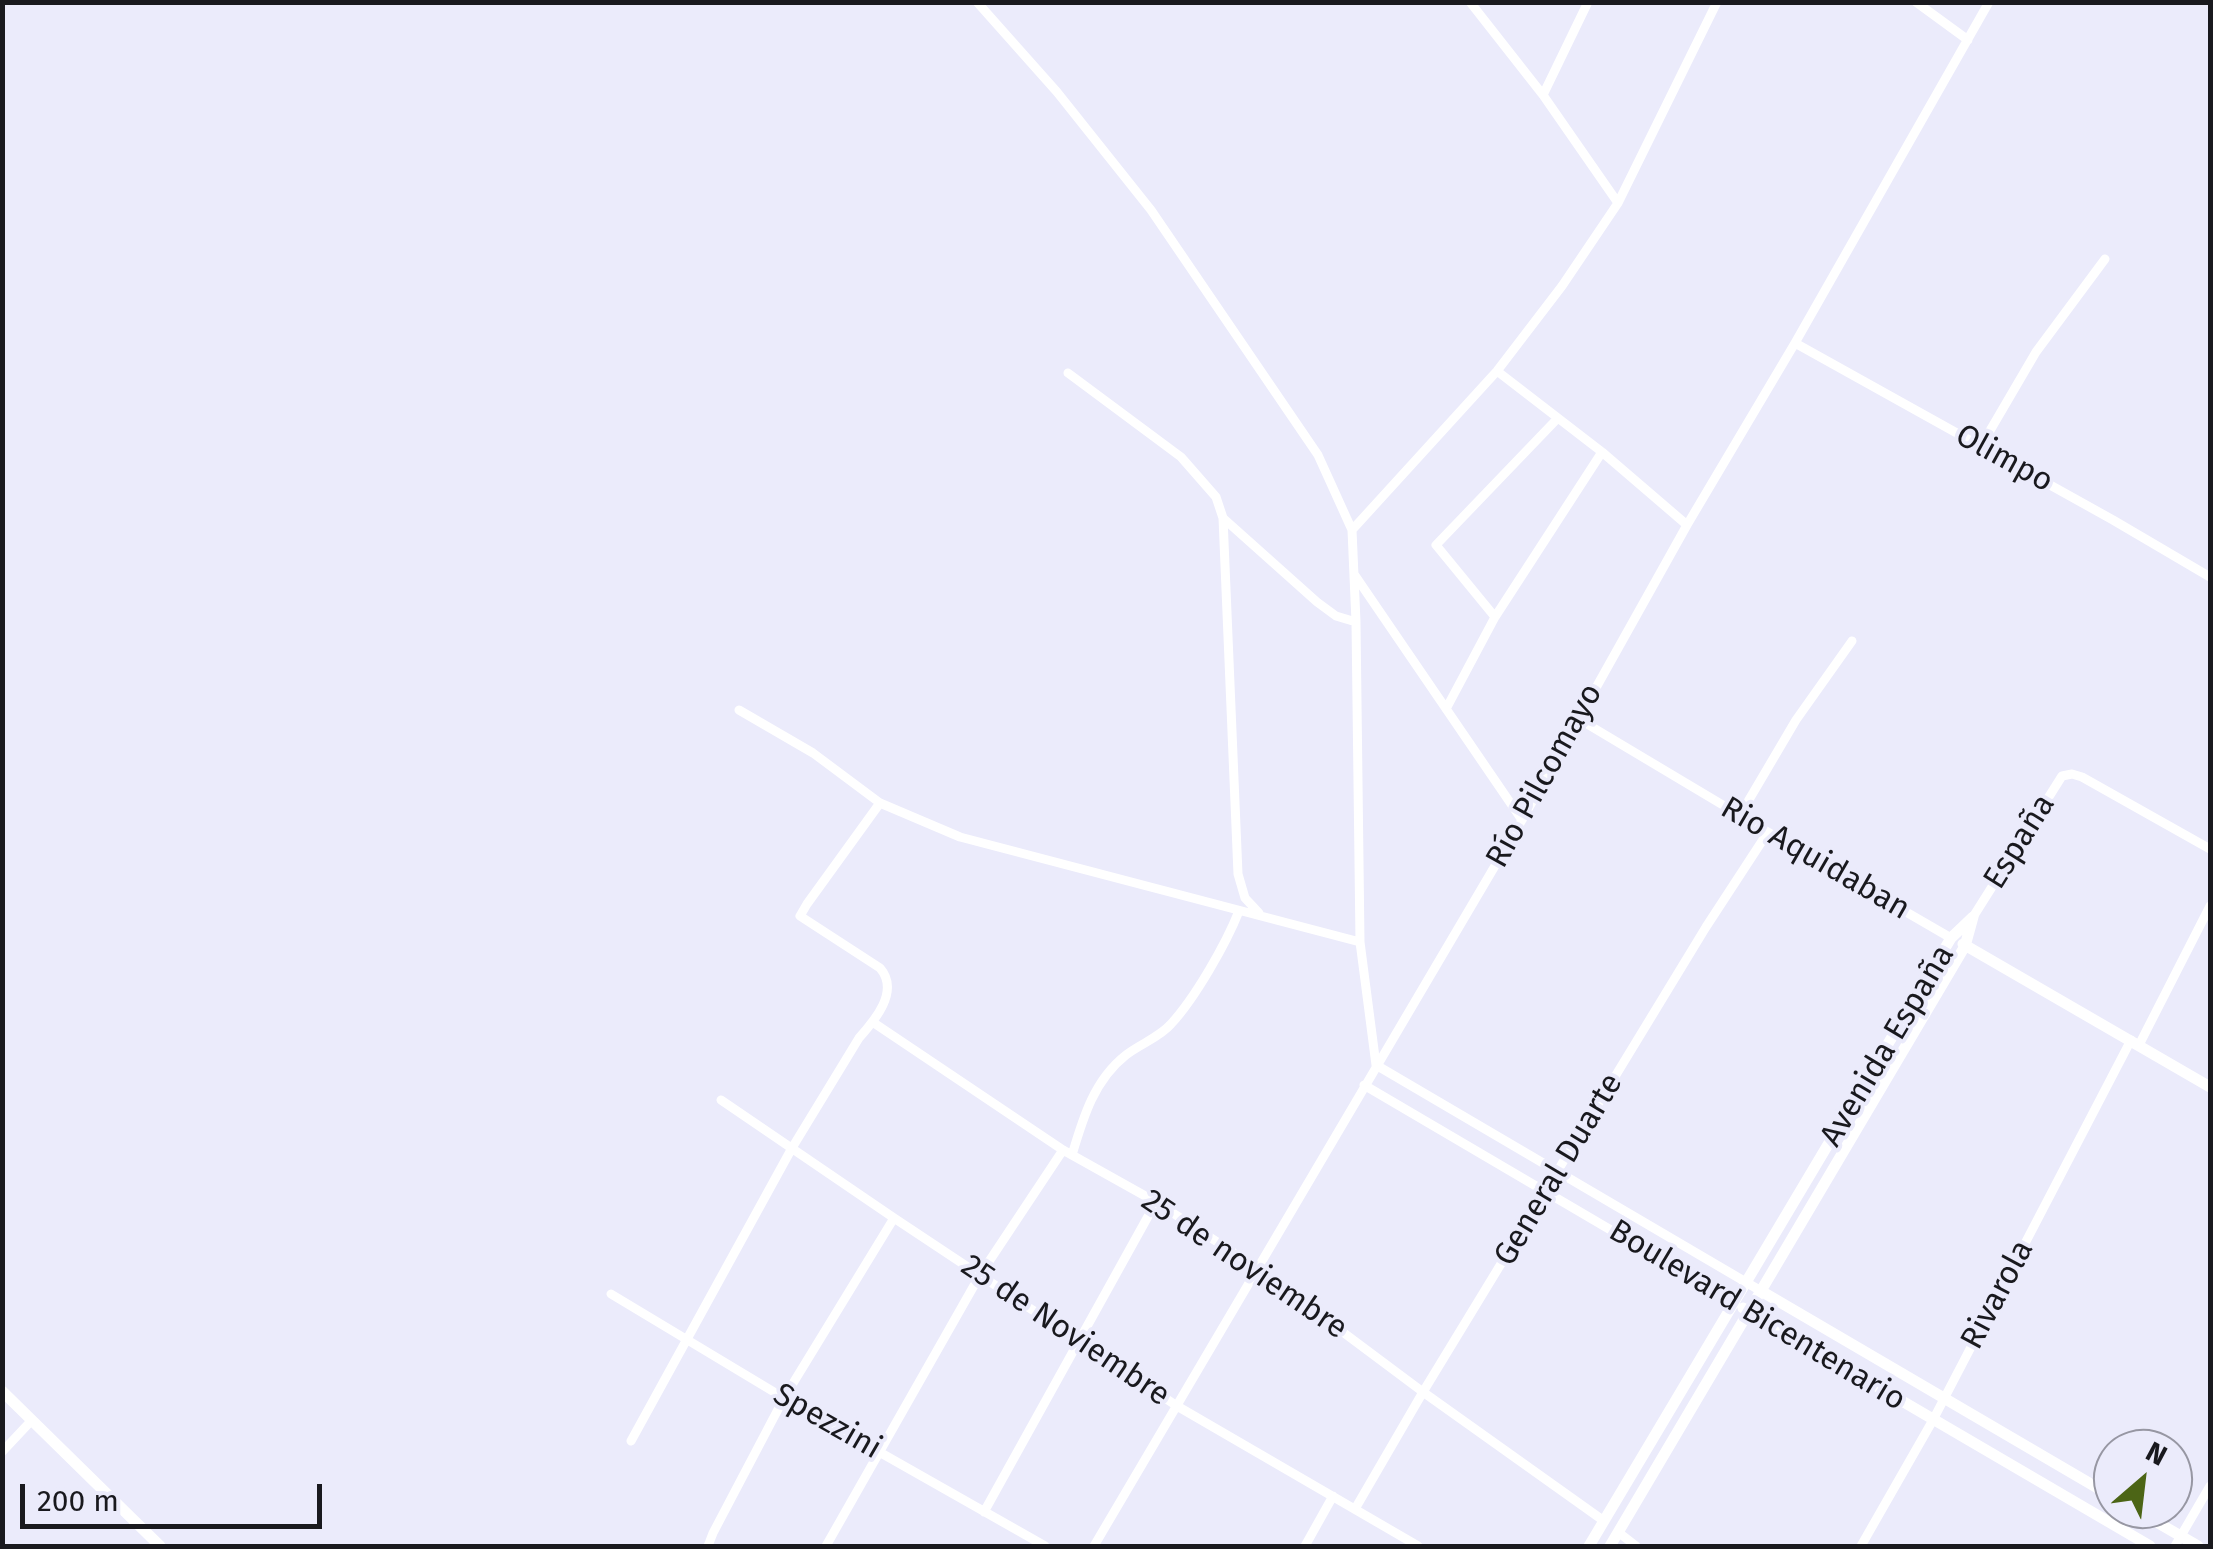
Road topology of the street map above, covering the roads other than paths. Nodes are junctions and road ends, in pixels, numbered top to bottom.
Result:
1 (977, 2) edge
2 (1470, 2) edge
3 (1588, 2) edge
4 (1717, 2) edge
5 (1916, 2) edge
6 (1989, 2) edge
7 (1968, 40) junction
8 (1543, 95) junction
9 (1618, 203) junction
10 (2105, 259) dead end
11 (1796, 342) junction
12 (1497, 371) junction
13 (1068, 373) dead end
14 (1557, 419) junction
15 (1981, 446) junction
16 (1602, 452) junction
17 (1224, 518) junction
18 (1688, 524) junction
19 (1352, 530) junction
20 (1354, 574) junction
21 (2210, 577) edge
22 (1495, 617) junction
23 (1356, 622) junction
24 (1852, 642) dead end
25 (739, 710) dead end
26 (1446, 710) junction
27 (1577, 718) junction
28 (880, 803) junction
29 (1740, 815) junction
30 (1522, 820) junction
31 (1768, 832) junction
32 (2210, 849) edge
33 (2210, 906) edge
34 (1239, 910) junction
35 (1261, 915) junction
36 (1973, 917) junction
37 (1951, 938) junction
38 (1360, 942) junction
39 (1966, 946) junction
40 (874, 1023) junction
41 (2135, 1043) junction
42 (1376, 1065) junction
43 (1364, 1085) junction
44 (2210, 1087) edge
45 (722, 1100) dead end
46 (792, 1148) junction
47 (1067, 1153) junction
48 (1558, 1172) junction
49 (1546, 1192) junction
50 (1156, 1202) junction
51 (894, 1218) junction
52 (1257, 1268) junction
53 (980, 1275) junction
54 (1747, 1283) junction
55 (1761, 1291) junction
56 (611, 1294) dead end
57 (1735, 1304) junction
58 (1749, 1312) junction
59 (688, 1340) junction
60 (1079, 1340) junction
61 (2, 1391) edge
62 (1424, 1392) junction
63 (784, 1398) junction
64 (1944, 1398) junction
65 (1176, 1406) junction
66 (32, 1420) junction
67 (1933, 1420) junction
68 (630, 1442) dead end
69 (2, 1452) edge
70 (880, 1452) junction
71 (2093, 1485) edge
72 (2210, 1486) edge
73 (1333, 1496) junction
74 (1355, 1510) junction
75 (984, 1512) junction
76 (1604, 1521) junction
77 (1618, 1532) junction
78 (2178, 1542) edge
79 (160, 1546) edge
80 (708, 1546) edge
81 (826, 1546) edge
82 (1044, 1546) edge
83 (1094, 1546) edge
84 (1304, 1546) edge
85 (1418, 1546) edge
86 (1589, 1546) edge
87 (1610, 1546) edge
88 (1636, 1546) edge
89 (1861, 1546) edge
90 (2150, 1546) edge
91 (2198, 1546) edge

1 - 19 street
2 - 8 street
3 - 8 street
4 - 9 street
5 - 7 street
6 - 7 street, Río Pilcomayo
7 - 11 street, Río Pilcomayo
8 - 9 street
9 - 12 street
10 - 15 street
11 - 15 street, Olimpo
11 - 18 street, Río Pilcomayo
12 - 14 street
12 - 19 street
13 - 17 street
14 - 16 street
14 - 22 street
15 - 21 street, Olimpo
16 - 18 street
16 - 22 street
17 - 23 street
17 - 35 street
18 - 27 street, Río Pilcomayo
19 - 20 street
20 - 23 street
20 - 26 street
22 - 26 street
23 - 38 street
24 - 29 street
25 - 28 street
26 - 30 street
27 - 29 street, Rio Aquidaban
27 - 30 street, Río Pilcomayo
28 - 34 street
28 - 40 street
29 - 31 street, Rio Aquidaban
30 - 42 street, Río Pilcomayo
31 - 37 street, Rio Aquidaban
31 - 48 street, General Duarte
32 - 36 street, España
33 - 41 street, Rivarola
34 - 35 street
34 - 47 street
35 - 38 street
36 - 37 street, Avenida España
36 - 39 street, Avenida España
37 - 39 street, Rio Aquidaban
37 - 54 street, Avenida España
38 - 42 street
39 - 41 street, Rio Aquidaban
39 - 55 street, Avenida España
40 - 46 street
40 - 47 street, 25 de noviembre
41 - 44 street, Rio Aquidaban
41 - 64 street, Rivarola
42 - 43 street, Río Pilcomayo
42 - 48 street, Boulevard Bicentenario
43 - 49 street, Boulevard Bicentenario
43 - 52 street, Río Pilcomayo
45 - 46 street, 25 de Noviembre
46 - 51 street, 25 de Noviembre
46 - 59 street
47 - 50 street, 25 de noviembre
47 - 53 street
48 - 49 street, General Duarte
48 - 54 street, Boulevard Bicentenario
49 - 57 street, Boulevard Bicentenario
49 - 62 street, General Duarte
50 - 52 street, 25 de noviembre
50 - 60 street
51 - 53 street, 25 de Noviembre
51 - 63 street
52 - 62 street, 25 de noviembre
52 - 65 street, Río Pilcomayo
53 - 60 street, 25 de Noviembre
53 - 70 street
54 - 55 street, Boulevard Bicentenario
54 - 57 street, Avenida España
55 - 58 street, Avenida España
55 - 64 street, Boulevard Bicentenario
56 - 59 street, Spezzini
57 - 58 street, Boulevard Bicentenario
57 - 76 street, Avenida España
58 - 67 street, Boulevard Bicentenario
58 - 77 street, Avenida España
59 - 63 street, Spezzini
59 - 68 street
60 - 65 street, 25 de Noviembre
60 - 75 street
61 - 66 street
62 - 74 street, General Duarte
62 - 76 street, 25 de noviembre
63 - 70 street, Spezzini
63 - 80 street
64 - 67 street, Rivarola
64 - 71 street, Boulevard Bicentenario
65 - 73 street, 25 de Noviembre
65 - 83 street, Río Pilcomayo
66 - 69 street
66 - 79 street
67 - 89 street, Rivarola
67 - 90 street, Boulevard Bicentenario
70 - 75 street, Spezzini
70 - 81 street
72 - 78 street
73 - 74 street, 25 de Noviembre
73 - 84 street
74 - 85 street, 25 de Noviembre
75 - 82 street, Spezzini
76 - 86 street, Avenida España
77 - 87 street, Avenida España
77 - 88 street
78 - 91 street

